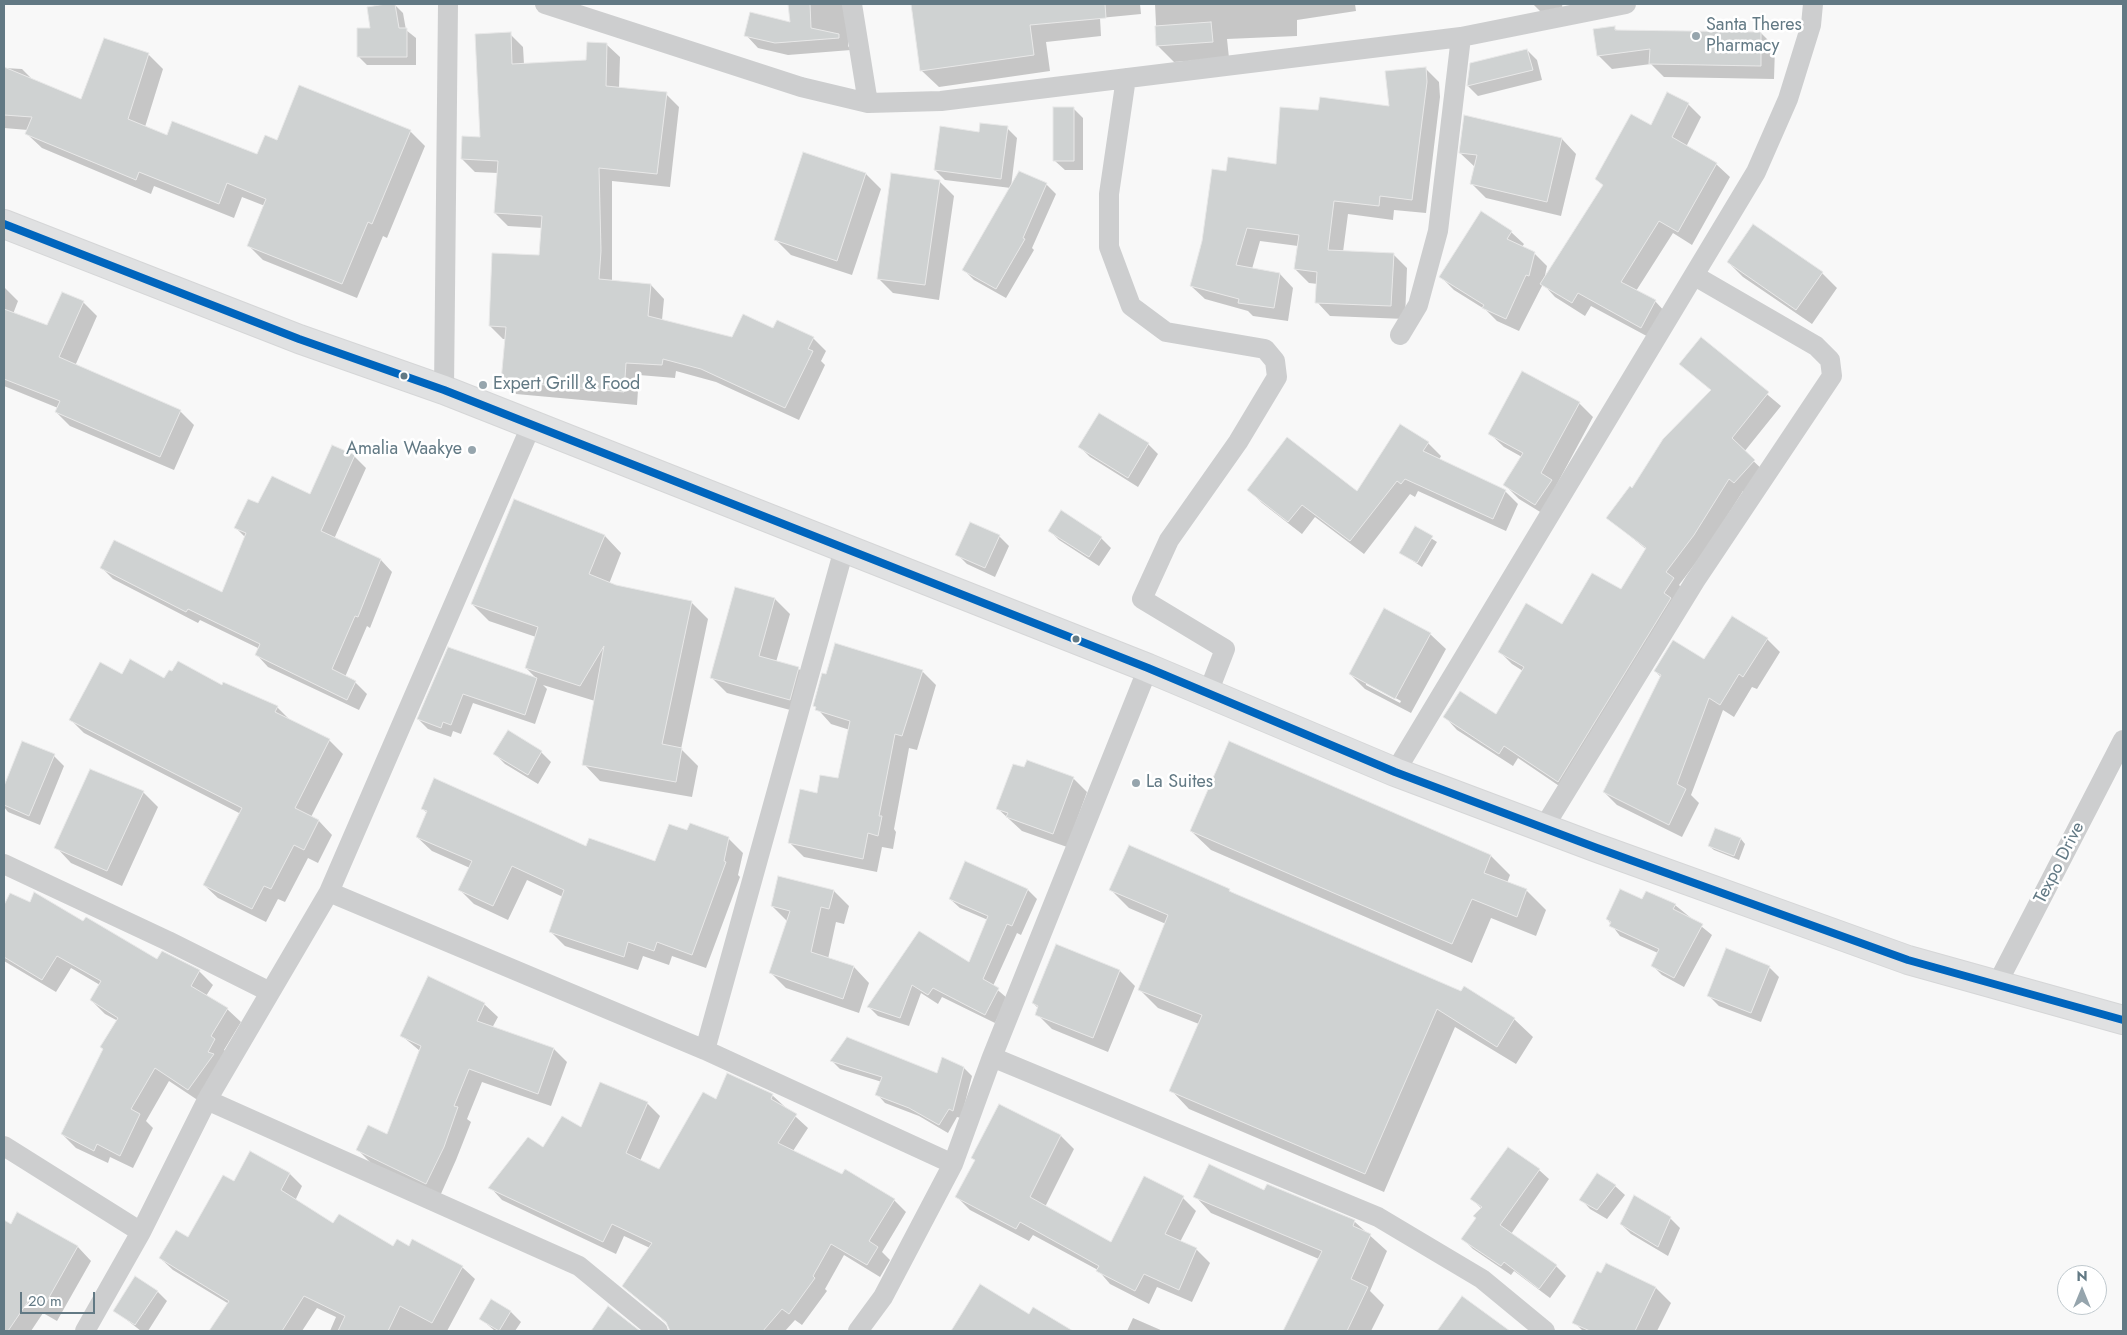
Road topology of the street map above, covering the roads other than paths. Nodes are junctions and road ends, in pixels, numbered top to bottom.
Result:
1 (448, 4) edge
2 (545, 4) edge
3 (852, 4) edge
4 (1626, 4) edge
5 (1813, 4) edge
6 (1461, 37) junction
7 (1126, 78) junction
8 (868, 103) junction
9 (4, 224) edge
10 (1695, 276) junction
11 (1400, 335) dead end
12 (444, 390) junction
13 (532, 426) junction
14 (844, 549) junction
15 (1148, 668) junction
16 (1208, 693) junction
17 (2123, 740) edge
18 (1395, 772) junction
19 (1544, 827) junction
20 (4, 864) edge
21 (329, 892) junction
22 (1996, 986) junction
23 (270, 992) junction
24 (2123, 1020) edge
25 (705, 1050) junction
26 (992, 1057) junction
27 (207, 1100) junction
28 (4, 1146) edge
29 (953, 1164) junction
30 (141, 1232) junction
31 (93, 1328) edge
32 (658, 1331) edge
33 (858, 1331) edge
34 (1545, 1331) edge

1 - 12 street
2 - 8 street
3 - 8 street
4 - 6 street
5 - 10 street
6 - 7 street
6 - 11 street
7 - 8 street
7 - 16 street
9 - 12 main road
10 - 18 street
10 - 19 street
12 - 13 main road
13 - 14 main road
13 - 21 street
14 - 15 main road
14 - 25 street
15 - 16 main road
15 - 26 street
16 - 18 main road
17 - 22 street, Texpo Drive
18 - 19 main road
19 - 22 main road
20 - 23 street
21 - 23 street
21 - 25 street
22 - 24 main road
23 - 27 street
25 - 29 street
26 - 29 street
26 - 34 street
27 - 30 street
27 - 32 street
28 - 30 street
29 - 33 street
30 - 31 street

